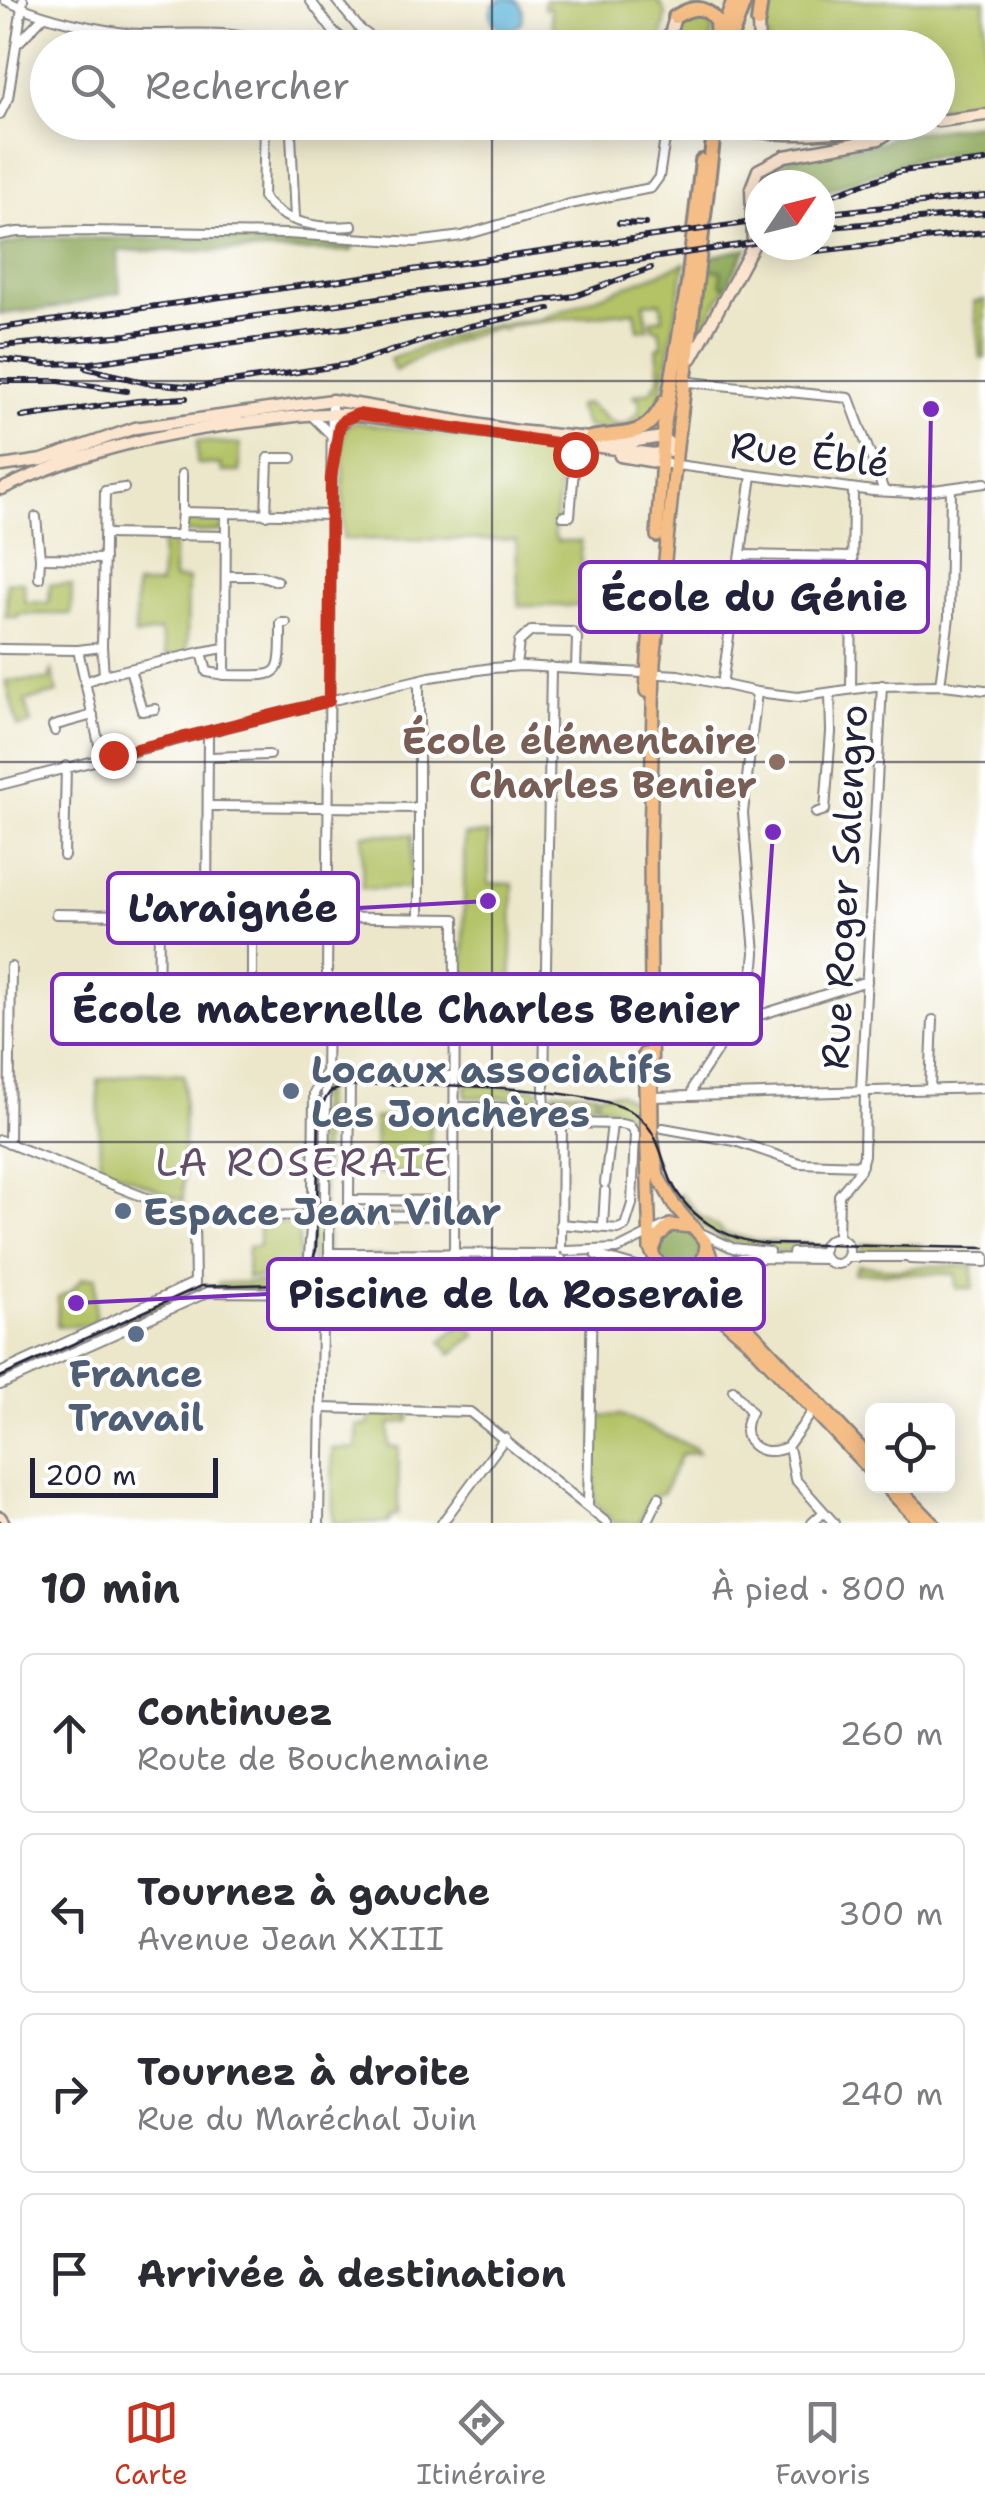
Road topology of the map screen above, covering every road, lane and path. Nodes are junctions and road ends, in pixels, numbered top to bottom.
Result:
1 (5, 0) edge
2 (310, 0) edge
3 (336, 0) edge
4 (681, 0) edge
5 (734, 0) edge
6 (745, 0) edge
7 (761, 0) edge
8 (22, 4) edge
9 (44, 16) junction
10 (675, 17) junction
11 (758, 22) joint
12 (31, 30) edge
13 (112, 30) edge
14 (332, 30) edge
15 (361, 30) edge
16 (671, 30) edge
17 (716, 30) edge
18 (723, 30) edge
19 (734, 30) edge
20 (758, 30) edge
21 (30, 31) edge
22 (16, 46) junction
23 (0, 114) edge
24 (985, 114) edge
25 (955, 118) edge
26 (266, 140) edge
27 (291, 140) edge
28 (664, 140) edge
29 (709, 140) joint
30 (873, 140) edge
31 (295, 219) junction
32 (352, 226) dead end
33 (0, 236) edge
34 (690, 382) junction
35 (670, 390) junction
36 (332, 400) junction
37 (331, 413) junction
38 (310, 414) junction
39 (358, 414) junction
40 (666, 432) junction
41 (331, 435) junction
42 (591, 438) junction
43 (576, 446) junction
44 (676, 448) junction
45 (292, 458) dead end
46 (665, 461) junction
47 (1, 465) edge
48 (689, 467) junction
49 (182, 474) dead end
50 (752, 476) junction
51 (331, 478) junction
52 (985, 483) edge
53 (124, 488) dead end
54 (951, 488) junction
55 (853, 489) junction
56 (1, 490) edge
57 (884, 491) junction
58 (182, 512) junction
59 (226, 513) junction
60 (266, 515) junction
61 (331, 515) junction
62 (563, 516) dead end
63 (36, 517) dead end
64 (104, 534) junction
65 (180, 536) junction
66 (226, 536) junction
67 (741, 555) junction
68 (852, 557) junction
69 (40, 558) junction
70 (104, 559) junction
71 (226, 576) junction
72 (38, 578) dead end
73 (277, 581) dead end
74 (286, 623) dead end
75 (102, 647) junction
76 (0, 648) edge
77 (224, 648) junction
78 (78, 650) junction
79 (202, 652) junction
80 (516, 666) junction
81 (551, 667) junction
82 (130, 669) junction
83 (576, 669) junction
84 (650, 672) junction
85 (104, 675) junction
86 (224, 675) junction
87 (419, 680) junction
88 (85, 682) junction
89 (722, 684) junction
90 (940, 685) junction
91 (882, 686) junction
92 (851, 689) junction
93 (985, 690) edge
94 (757, 692) junction
95 (830, 693) junction
96 (329, 701) junction
97 (156, 709) dead end
98 (93, 716) junction
99 (54, 731) dead end
100 (208, 732) junction
101 (269, 755) dead end
102 (209, 757) junction
103 (102, 758) junction
104 (66, 766) junction
105 (0, 785) edge
106 (208, 806) junction
107 (328, 808) junction
108 (419, 808) junction
109 (816, 813) dead end
110 (64, 856) dead end
111 (56, 914) dead end
112 (159, 915) junction
113 (207, 915) junction
114 (252, 916) junction
115 (326, 916) junction
116 (419, 916) junction
117 (11, 966) dead end
118 (867, 982) junction
119 (933, 1020) dead end
120 (735, 1023) junction
121 (252, 1029) junction
122 (325, 1030) junction
123 (324, 1075) junction
124 (350, 1075) junction
125 (454, 1076) junction
126 (930, 1088) junction
127 (985, 1088) edge
128 (863, 1091) junction
129 (691, 1096) junction
130 (652, 1097) junction
131 (455, 1107) junction
132 (545, 1108) junction
133 (562, 1123) junction
134 (612, 1124) junction
135 (663, 1128) dead end
136 (0, 1140) edge
137 (10, 1144) junction
138 (862, 1165) junction
139 (349, 1200) junction
140 (455, 1201) junction
141 (310, 1215) junction
142 (325, 1215) junction
143 (454, 1216) junction
144 (194, 1217) junction
145 (560, 1224) junction
146 (670, 1225) junction
147 (602, 1226) junction
148 (697, 1230) junction
149 (647, 1234) junction
150 (838, 1238) junction
151 (706, 1244) junction
152 (330, 1253) junction
153 (562, 1253) junction
154 (454, 1254) junction
155 (652, 1255) junction
156 (824, 1256) junction
157 (848, 1257) junction
158 (763, 1258) junction
159 (985, 1260) edge
160 (713, 1266) junction
161 (692, 1275) junction
162 (670, 1276) junction
163 (348, 1279) dead end
164 (561, 1280) junction
165 (194, 1283) junction
166 (311, 1292) junction
167 (326, 1293) junction
168 (199, 1294) junction
169 (322, 1323) junction
170 (765, 1346) junction
171 (0, 1374) edge
172 (0, 1385) edge
173 (733, 1390) dead end
174 (321, 1408) junction
175 (813, 1411) junction
176 (506, 1438) junction
177 (790, 1452) dead end
178 (865, 1453) edge
179 (865, 1465) edge
180 (590, 1477) junction
181 (892, 1493) edge
182 (904, 1493) edge
183 (575, 1494) junction
184 (660, 1497) dead end
185 (588, 1506) junction
186 (824, 1512) junction
187 (0, 1516) edge
188 (444, 1519) edge
189 (600, 1521) edge
190 (4, 1523) edge
191 (319, 1523) edge
192 (456, 1523) edge
193 (648, 1523) edge
194 (812, 1523) edge
195 (834, 1523) edge
196 (921, 1523) edge
197 (933, 1523) edge

1 - 8 street
2 - 14 street
3 - 15 street
4 - 10 highway
5 - 18 highway
6 - 19 highway
7 - 11 highway
8 - 9 street
8 - 22 street
9 - 12 street
9 - 13 street
10 - 16 street
10 - 17 highway
11 - 20 street
21 - 22 street
22 - 23 street
24 - 25 street
26 - 31 street
27 - 31 street
28 - 33 street
29 - 35 highway
29 - 40 highway
30 - 34 street
31 - 32 street
34 - 40 street
34 - 57 street
35 - 40 highway
35 - 42 highway
36 - 37 street
36 - 42 street
36 - 47 street
37 - 38 street
37 - 39 street
37 - 41 street
38 - 41 street
38 - 56 street
39 - 43 street
39 - 51 street
40 - 42 street
40 - 44 main road
40 - 46 main road
41 - 51 street
43 - 46 street
43 - 62 street
44 - 46 main road
44 - 48 street, Rue Éblé
45 - 60 street
46 - 48 street, Rue Éblé
46 - 84 main road
47 - 56 street
48 - 50 street, Rue Éblé
49 - 58 street
50 - 55 street, Rue Éblé
50 - 67 street
51 - 61 street
52 - 54 street, Rue Éblé
53 - 64 street
54 - 57 street, Rue Éblé
54 - 90 street
55 - 57 street, Rue Éblé
55 - 68 street
58 - 59 street
58 - 65 street
59 - 60 street
59 - 66 street
60 - 61 street
61 - 96 street
63 - 69 street
64 - 65 street
64 - 70 street
65 - 66 street
66 - 71 street
67 - 68 street
67 - 89 street
68 - 92 street
69 - 70 street
69 - 72 street
70 - 75 street
71 - 73 street
71 - 77 street
74 - 86 street
75 - 78 street
75 - 85 street
76 - 78 street
77 - 79 street
77 - 86 street
78 - 88 street
79 - 82 street
79 - 86 street
80 - 81 street
80 - 83 street
80 - 87 street
81 - 83 street
81 - 132 street
82 - 85 street
82 - 97 street
83 - 84 street
84 - 89 street
84 - 130 main road
84 - 149 main road
85 - 88 street
87 - 96 street
87 - 108 street
88 - 98 street
89 - 94 street
90 - 91 street
90 - 93 street
91 - 92 street
91 - 118 street, Rue Roger Salengro
92 - 95 street
94 - 95 street
94 - 120 street
95 - 109 street
96 - 100 street
96 - 107 street
98 - 99 street
98 - 103 street
100 - 102 street
100 - 103 street
101 - 102 street
102 - 106 street
103 - 104 street
104 - 105 street
104 - 110 street
106 - 107 street
106 - 113 street
107 - 108 street
107 - 115 street
108 - 116 street
111 - 112 street
112 - 113 street
112 - 121 street
113 - 114 street
114 - 115 street
114 - 121 street
115 - 116 street
115 - 122 street
116 - 125 street
117 - 137 street
118 - 120 street
118 - 128 street, Rue Roger Salengro
119 - 126 street
120 - 129 street
121 - 122 street
122 - 123 street
123 - 124 street
123 - 141 street
123 - 142 street
124 - 125 street
124 - 139 street
125 - 131 street
126 - 127 street
126 - 128 street
128 - 129 street
128 - 138 street, Rue Roger Salengro
129 - 130 street
130 - 148 main road
131 - 132 street
131 - 140 street
132 - 133 street
133 - 134 street
133 - 145 street
134 - 147 street
134 - 147 street
135 - 138 street
136 - 137 street
137 - 144 street
138 - 150 street
139 - 140 street
139 - 143 street
140 - 143 street
141 - 142 street
141 - 144 street
141 - 166 street
142 - 152 street
143 - 154 street
144 - 165 street
145 - 147 street
145 - 153 street
146 - 148 main road
146 - 149 street
146 - 155 main road
148 - 151 main road
148 - 156 street
149 - 153 street
149 - 155 main road
150 - 156 street
150 - 157 street
151 - 160 main road
151 - 161 main road
152 - 154 street
152 - 167 street
153 - 154 street
153 - 162 street
153 - 164 street
155 - 162 main road
156 - 157 street
156 - 158 street
157 - 159 street
158 - 160 street
158 - 170 street
160 - 161 street
160 - 170 main road
161 - 162 main road
162 - 175 main road
163 - 164 street
164 - 180 street
165 - 168 street
165 - 171 street
166 - 167 street
166 - 168 street
166 - 169 street
167 - 169 street
168 - 172 street
169 - 174 street
170 - 178 main road
173 - 175 street
174 - 176 street
174 - 191 street
175 - 179 main road
176 - 183 street
176 - 188 street
177 - 186 street
180 - 183 street
180 - 185 street
181 - 196 main road
182 - 197 main road
183 - 185 street
184 - 193 street
185 - 189 street
186 - 194 street
186 - 195 street
187 - 190 street
188 - 192 street

